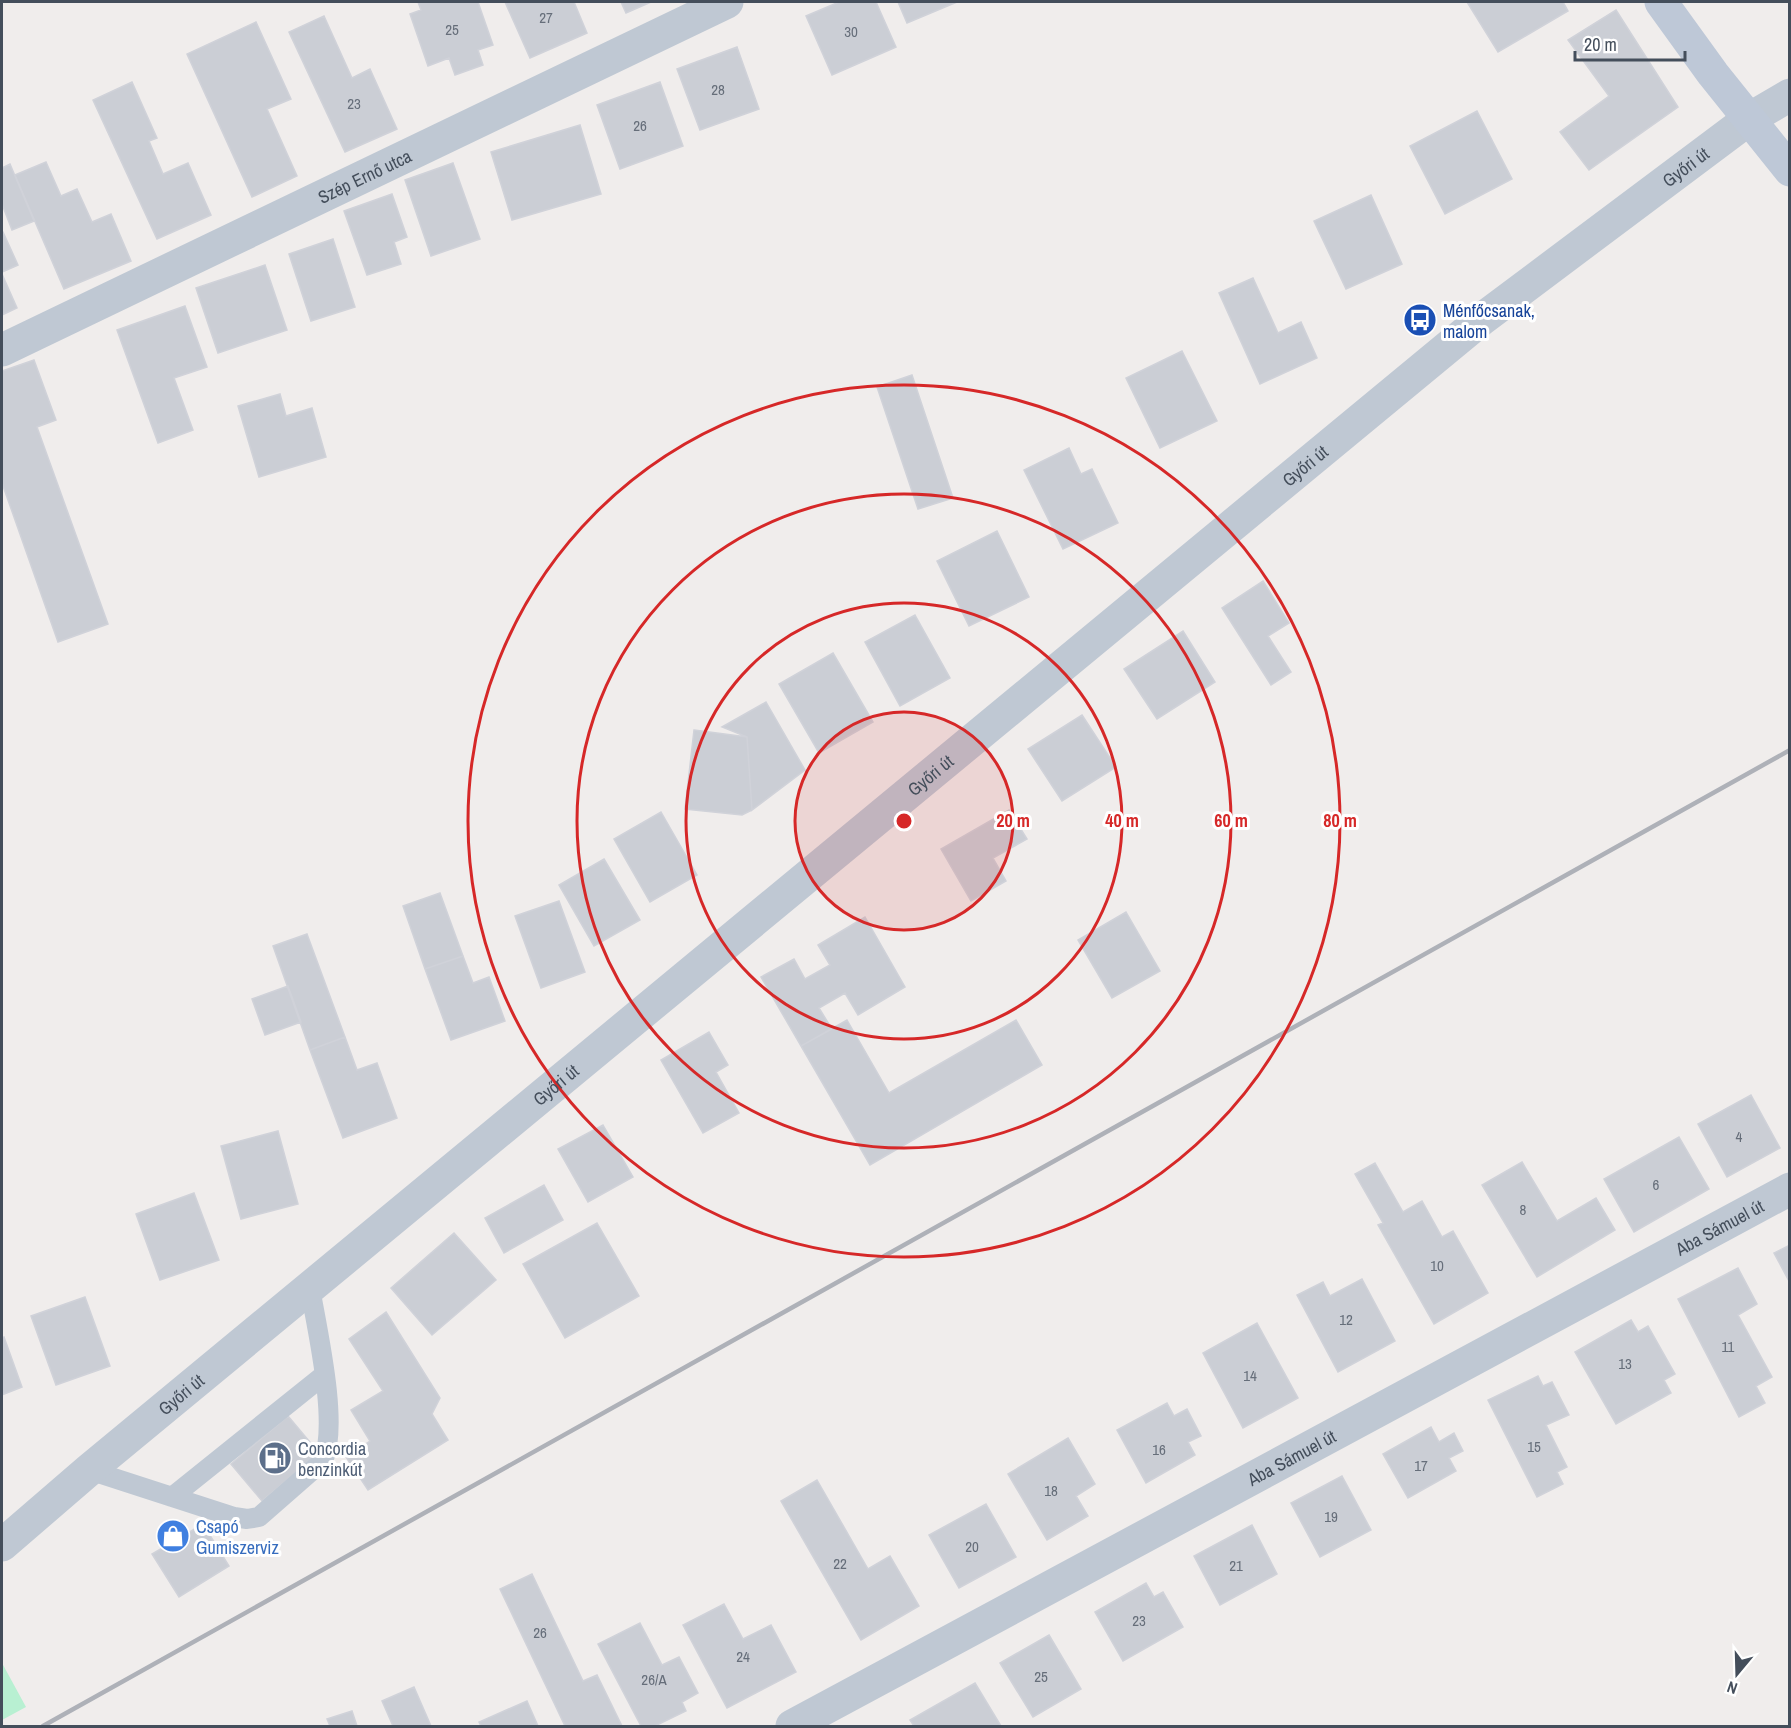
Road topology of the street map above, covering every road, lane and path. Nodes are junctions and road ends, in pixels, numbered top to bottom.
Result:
1 (727, 2) edge
2 (1661, 2) edge
3 (1790, 94) edge
4 (1749, 119) junction
5 (1790, 170) edge
6 (2, 350) edge
7 (1790, 1189) edge
8 (310, 1288) junction
9 (324, 1375) junction
10 (89, 1470) junction
11 (172, 1497) junction
12 (2, 1545) edge
13 (792, 1726) edge

1 - 6 street, Szép Ernő utca
2 - 4 main road
3 - 4 street, Győri út
4 - 5 main road
4 - 8 street, Győri út
7 - 13 street, Aba Sámuel út
8 - 9 lane
8 - 10 street, Győri út
9 - 11 lane
9 - 11 lane
10 - 11 lane
10 - 12 street, Győri út

